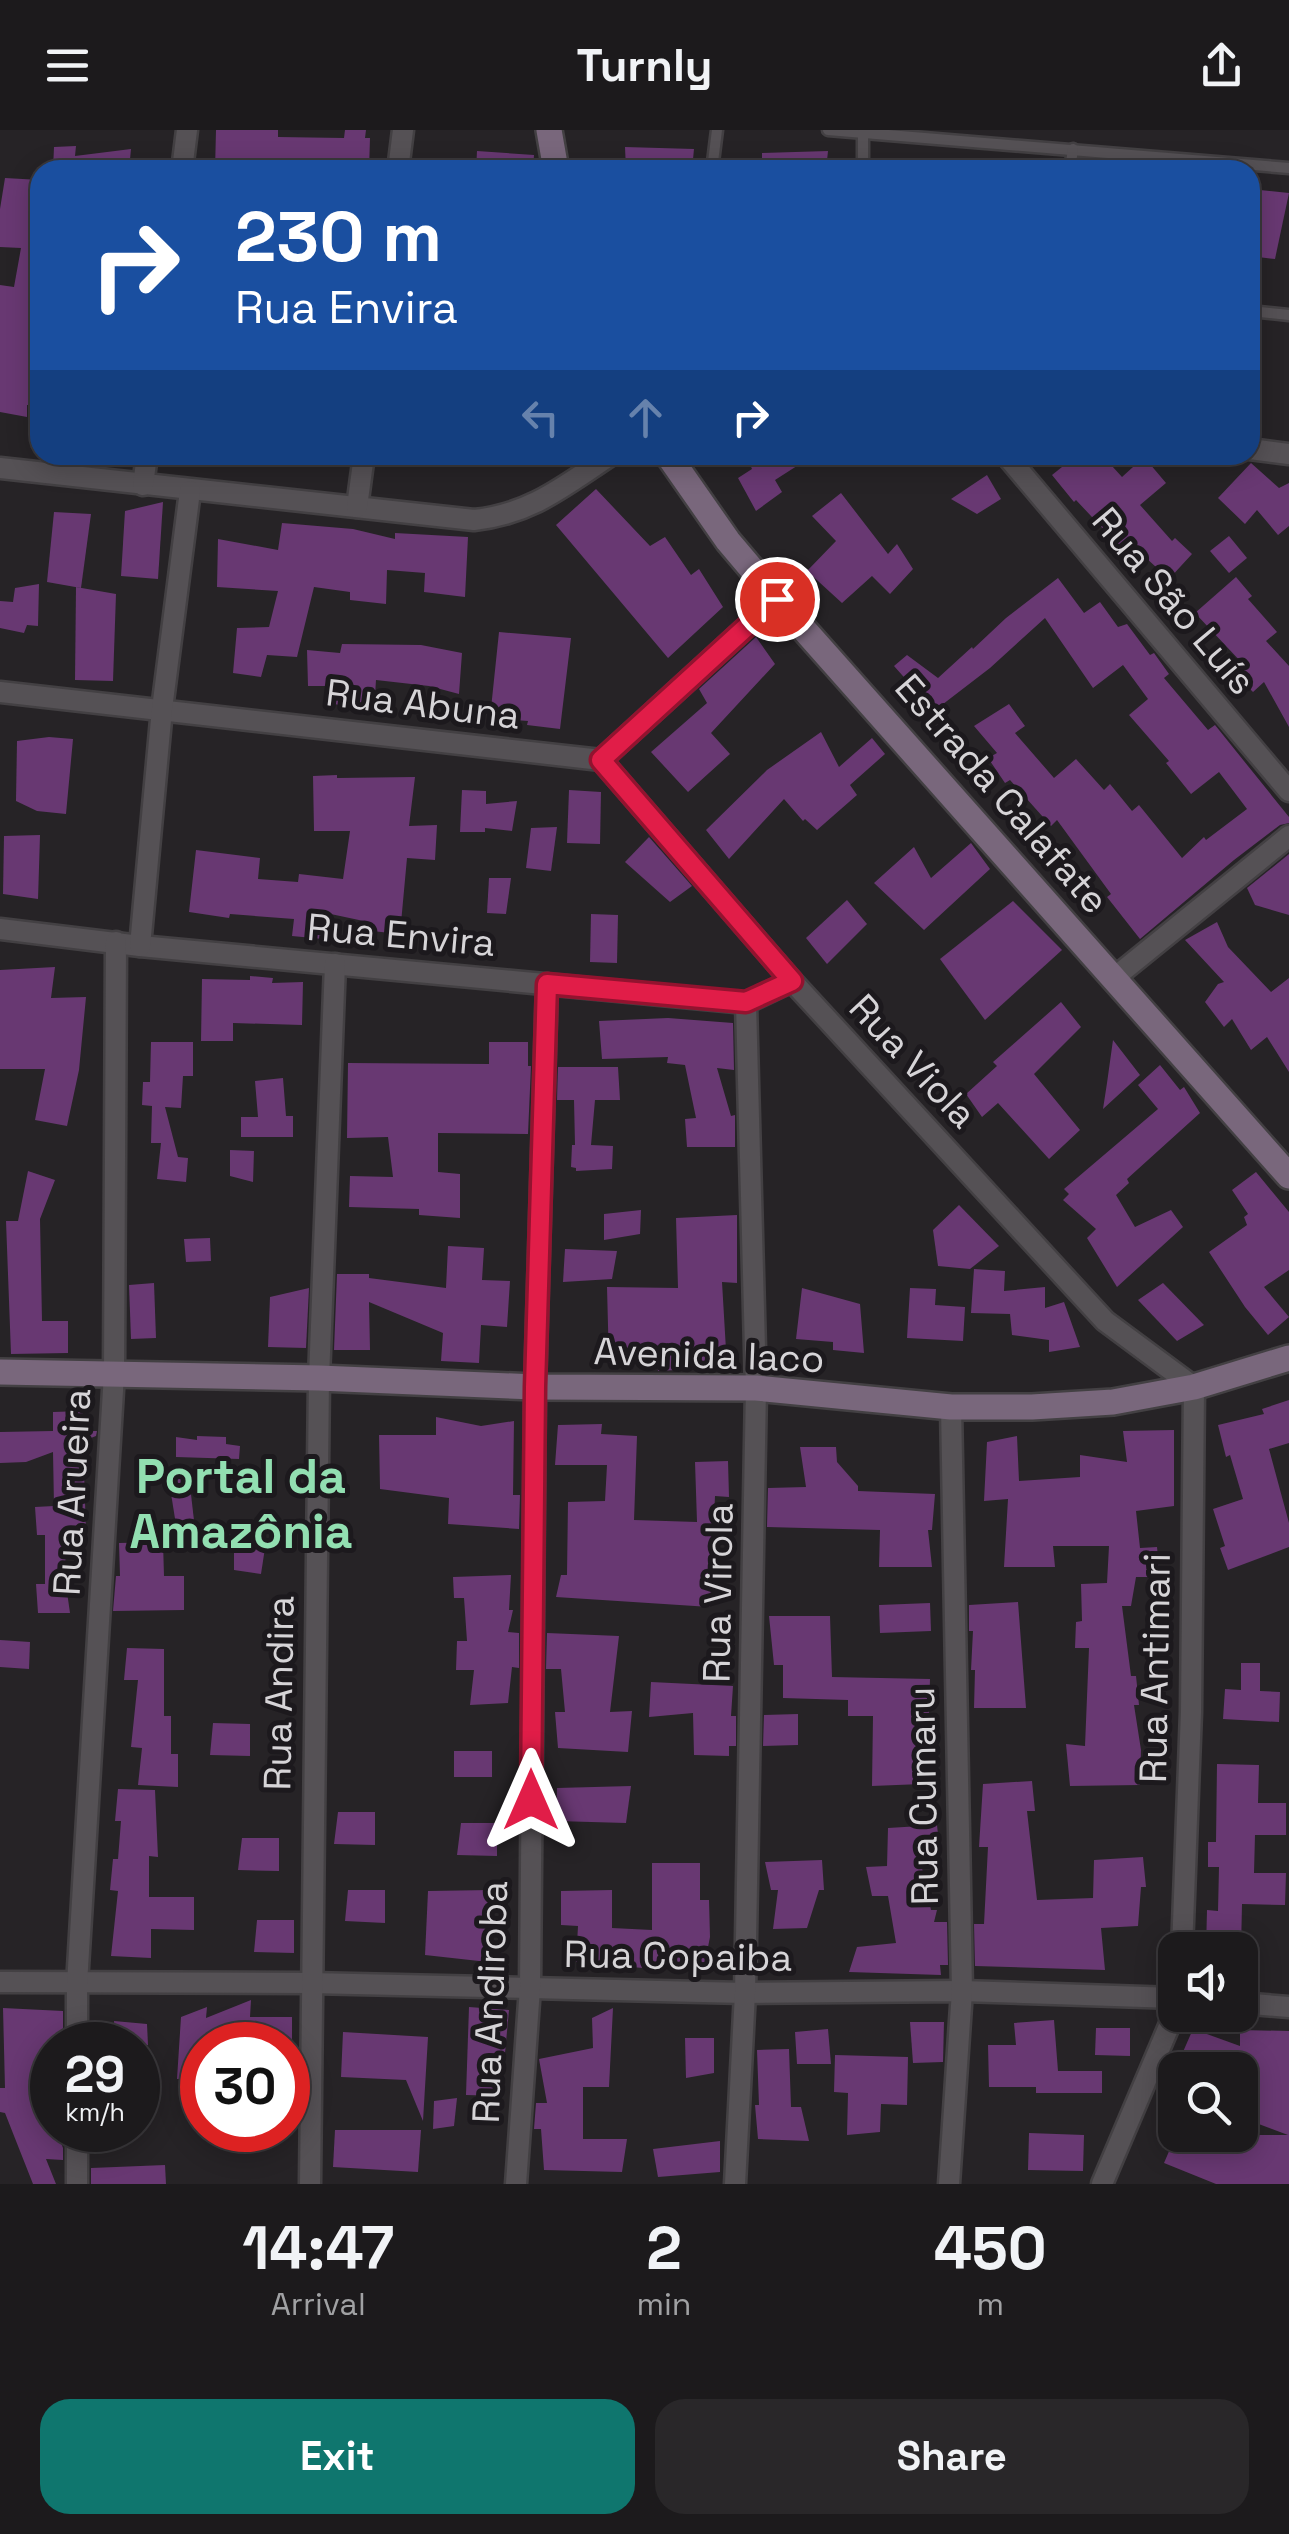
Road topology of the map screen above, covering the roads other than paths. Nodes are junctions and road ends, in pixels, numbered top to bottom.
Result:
1 (187, 130) edge
2 (402, 130) edge
3 (549, 130) edge
4 (717, 130) edge
5 (828, 130) edge
6 (864, 132) edge
7 (1073, 149) junction
8 (183, 160) edge
9 (399, 160) edge
10 (554, 160) edge
11 (713, 160) edge
12 (863, 160) edge
13 (1071, 160) edge
14 (1156, 160) edge
15 (1260, 167) edge
16 (1289, 168) edge
17 (1260, 311) edge
18 (1289, 315) edge
19 (1260, 450) edge
20 (1289, 454) edge
21 (146, 465) edge
22 (363, 465) edge
23 (596, 465) edge
24 (675, 465) edge
25 (1014, 465) edge
26 (0, 468) edge
27 (143, 485) junction
28 (190, 491) junction
29 (358, 507) junction
30 (777, 599) junction
31 (0, 692) edge
32 (162, 709) junction
33 (601, 760) junction
34 (1289, 791) edge
35 (1289, 836) edge
36 (0, 929) edge
37 (116, 942) junction
38 (140, 946) junction
39 (335, 964) junction
40 (1114, 978) junction
41 (792, 981) junction
42 (547, 984) junction
43 (746, 1002) junction
44 (1289, 1176) edge
45 (1289, 1358) edge
46 (0, 1372) edge
47 (114, 1374) junction
48 (319, 1378) junction
49 (535, 1387) junction
50 (1194, 1387) junction
51 (756, 1388) junction
52 (950, 1407) junction
53 (1183, 1932) edge
54 (0, 1982) edge
55 (310, 1983) junction
56 (77, 1984) junction
57 (530, 1988) junction
58 (962, 1991) junction
59 (745, 1993) junction
60 (1158, 1997) edge
61 (1258, 2005) edge
62 (1289, 2008) edge
63 (77, 2022) edge
64 (1167, 2032) edge
65 (77, 2152) edge
66 (77, 2184) edge
67 (310, 2184) edge
68 (516, 2184) edge
69 (735, 2184) edge
70 (950, 2184) edge
71 (1102, 2184) edge

1 - 8 street
2 - 9 street
3 - 10 street
4 - 11 lane
5 - 6 lane
6 - 7 lane
6 - 12 lane
7 - 13 lane
7 - 14 lane
15 - 16 lane
17 - 18 lane
19 - 20 street
21 - 27 street
22 - 29 street
23 - 29 street
24 - 30 street, Estrada Calafate
25 - 34 street, Rua São Luís
26 - 27 street
27 - 28 street
28 - 29 street
28 - 32 street
30 - 33 street
30 - 40 street, Estrada Calafate
31 - 32 street, Rua Abuna
32 - 33 street, Rua Abuna
32 - 38 street
33 - 41 street, Rua Viola
35 - 40 street
36 - 37 street, Rua Envira
37 - 38 street, Rua Envira
37 - 47 street, Rua Arueira
38 - 39 street, Rua Envira
39 - 42 street, Rua Envira
39 - 48 street, Rua Andira
40 - 44 street, Estrada Calafate
41 - 43 street, Rua Envira
41 - 50 street, Rua Viola
42 - 43 street, Rua Envira
42 - 49 street, Rua Andiroba
43 - 51 street, Rua Virola
45 - 50 street, Avenida Iaco
46 - 47 street, Avenida Iaco
47 - 48 street, Avenida Iaco
47 - 56 street, Rua Arueira
48 - 49 street, Avenida Iaco
48 - 55 street, Rua Andira
49 - 51 street, Avenida Iaco
49 - 57 street, Rua Andiroba
50 - 52 street, Avenida Iaco
50 - 53 street, Rua Antimari
51 - 52 street, Avenida Iaco
51 - 59 street, Rua Virola
52 - 58 street, Rua Cumaru
54 - 56 street, Rua Copaiba
55 - 56 street, Rua Copaiba
55 - 57 street, Rua Copaiba
55 - 67 street, Rua Andira
56 - 63 street, Rua Arueira
57 - 59 street, Rua Copaiba
57 - 68 street, Rua Andiroba
58 - 59 street, Rua Copaiba
58 - 60 street, Rua Copaiba
58 - 70 street, Rua Cumaru
59 - 69 street, Rua Virola
61 - 62 street
64 - 71 street
65 - 66 street

